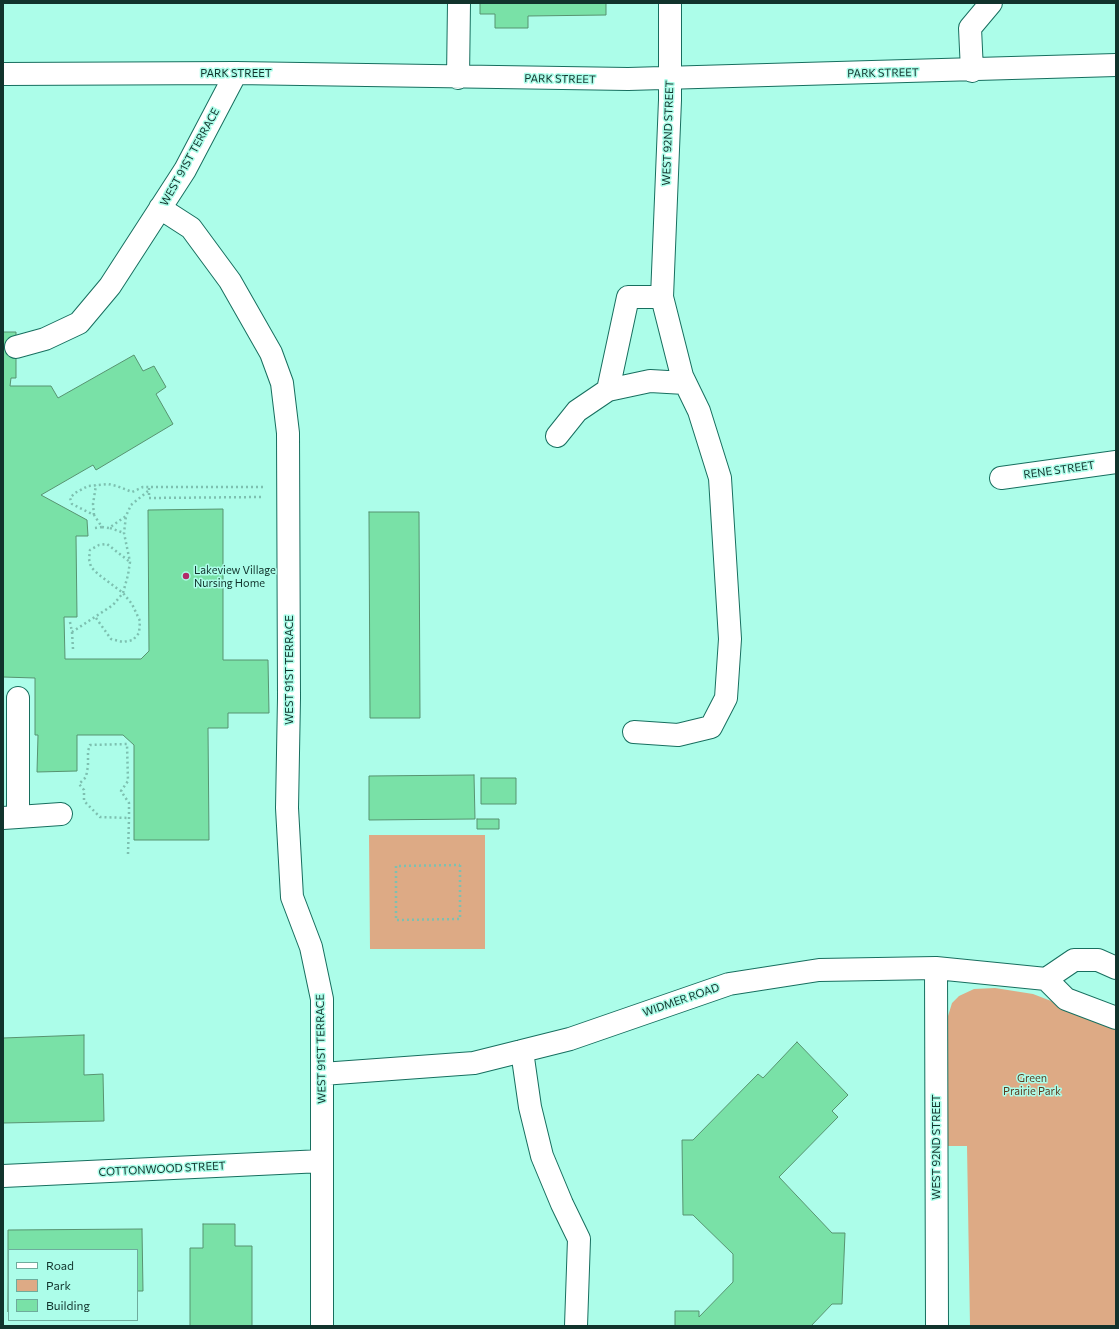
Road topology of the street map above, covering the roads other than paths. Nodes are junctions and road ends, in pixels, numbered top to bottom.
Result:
1 (458, 3) edge
2 (670, 3) edge
3 (990, 3) edge
4 (1116, 65) edge
5 (972, 71) junction
6 (236, 73) junction
7 (3, 74) edge
8 (670, 77) junction
9 (458, 78) junction
10 (160, 208) junction
11 (662, 297) junction
12 (16, 347) dead end
13 (685, 383) junction
14 (608, 390) junction
15 (557, 436) dead end
16 (1116, 462) edge
17 (1001, 478) dead end
18 (18, 698) dead end
19 (634, 732) dead end
20 (60, 814) dead end
21 (11, 817) edge
22 (936, 968) junction
23 (1116, 968) edge
24 (1046, 979) junction
25 (1116, 1018) edge
26 (522, 1050) junction
27 (322, 1074) junction
28 (322, 1161) junction
29 (3, 1176) edge
30 (322, 1326) edge
31 (576, 1326) edge
32 (937, 1326) edge

1 - 9 street
2 - 8 street, WEST 92ND STREET
3 - 5 street
4 - 5 street, PARK STREET
5 - 8 street, PARK STREET
6 - 7 street, PARK STREET
6 - 9 street, PARK STREET
6 - 10 street, WEST 91ST TERRACE
8 - 9 street, PARK STREET
8 - 11 street, WEST 92ND STREET
10 - 12 street
10 - 27 street, WEST 91ST TERRACE
11 - 13 street, WEST 92ND STREET
11 - 14 street
13 - 14 street
13 - 19 street, WEST 92ND STREET
14 - 15 street
16 - 17 street, RENE STREET
18 - 21 street
20 - 21 street
22 - 24 street, WIDMER ROAD
22 - 26 street, WIDMER ROAD
22 - 32 street, WEST 92ND STREET
23 - 24 street
24 - 25 street
26 - 27 street, WIDMER ROAD
26 - 31 street
27 - 28 street, WEST 91ST TERRACE
28 - 29 street, COTTONWOOD STREET
28 - 30 street, WEST 91ST TERRACE

